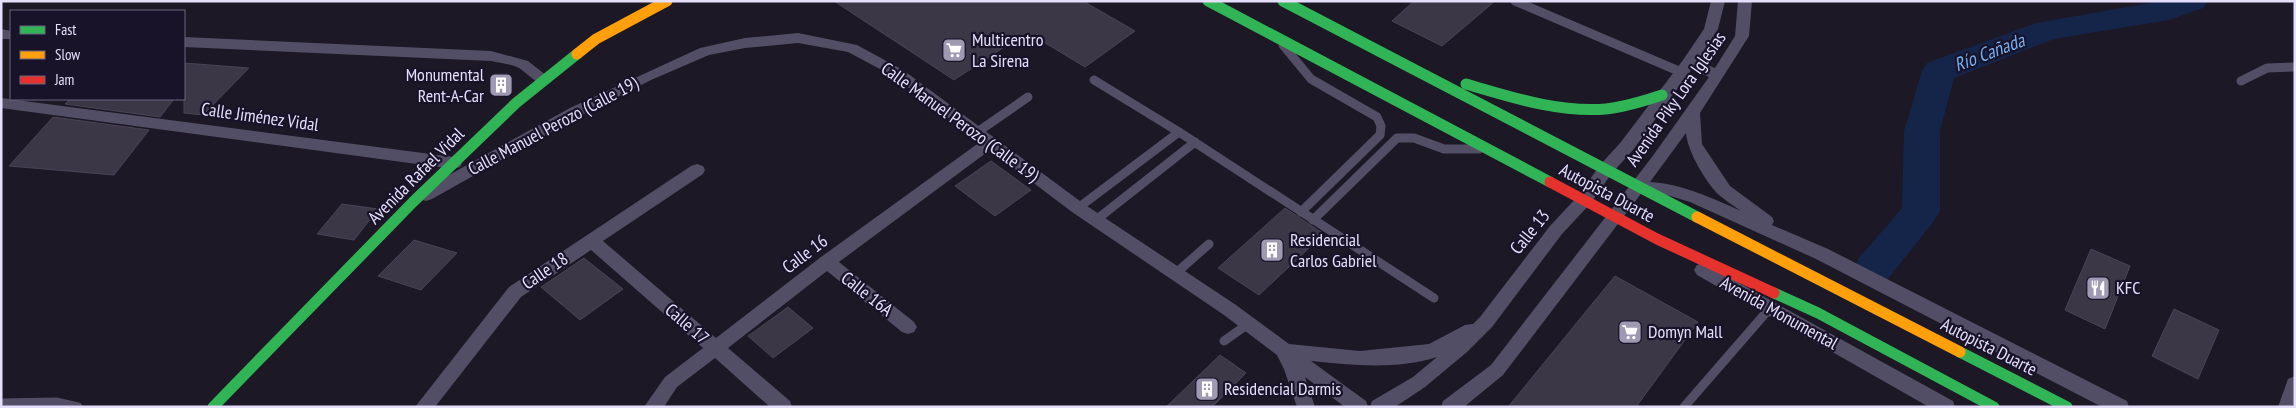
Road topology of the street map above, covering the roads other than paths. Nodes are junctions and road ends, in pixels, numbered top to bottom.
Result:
1 (667, 1) edge
2 (1208, 1) edge
3 (1282, 1) edge
4 (1515, 1) edge
5 (1718, 1) edge
6 (1744, 1) edge
7 (1277, 38) junction
8 (185, 42) edge
9 (1684, 67) junction
10 (2295, 67) edge
11 (1417, 70) junction
12 (1718, 75) junction
13 (545, 80) junction
14 (1094, 80) dead end
15 (2241, 81) dead end
16 (1662, 95) junction
17 (1028, 97) dead end
18 (1, 103) edge
19 (1692, 112) junction
20 (1178, 132) junction
21 (983, 138) junction
22 (1194, 142) junction
23 (1488, 149) junction
24 (454, 162) junction
25 (1606, 169) junction
26 (697, 170) dead end
27 (1636, 186) junction
28 (1584, 200) junction
29 (413, 202) junction
30 (1078, 208) junction
31 (1300, 212) junction
32 (1614, 216) junction
33 (1096, 220) junction
34 (1313, 220) junction
35 (591, 240) junction
36 (1209, 244) dead end
37 (1822, 254) junction
38 (826, 262) junction
39 (1176, 273) junction
40 (1434, 298) dead end
41 (1770, 308) junction
42 (1486, 322) junction
43 (1248, 324) junction
44 (908, 327) dead end
45 (1224, 341) dead end
46 (715, 348) junction
47 (1283, 351) junction
48 (2295, 384) edge
49 (1, 403) edge
50 (78, 407) edge
51 (213, 407) edge
52 (424, 407) edge
53 (653, 407) edge
54 (783, 407) edge
55 (1306, 407) edge
56 (1358, 407) edge
57 (1380, 407) edge
58 (1450, 407) edge
59 (1684, 407) edge
60 (1946, 407) edge
61 (1994, 407) edge
62 (2067, 407) edge
63 (2120, 407) edge
64 (2287, 407) edge

1 - 13 main road, Avenida Rafael Vidal
2 - 7 main road, Autopista Duarte
3 - 11 main road, Autopista Duarte
4 - 9 lane
5 - 9 street, Avenida Piky Lora Iglesias
6 - 12 street, Avenida Piky Lora Iglesias
7 - 23 main road, Autopista Duarte
7 - 31 lane
8 - 13 street
9 - 12 street
9 - 16 street, Avenida Piky Lora Iglesias
10 - 15 lane
11 - 16 main road
11 - 25 main road, Autopista Duarte
12 - 19 street, Avenida Piky Lora Iglesias
13 - 24 main road, Avenida Rafael Vidal
14 - 20 lane
16 - 25 street, Avenida Piky Lora Iglesias
17 - 21 lane
18 - 24 street, Calle Jiménez Vidal
19 - 27 street, Avenida Piky Lora Iglesias
19 - 37 street
20 - 22 lane
20 - 30 lane
21 - 29 street, Calle Manuel Perozo (Calle 19)
21 - 30 street, Calle Manuel Perozo (Calle 19)
21 - 38 street, Calle 16
22 - 31 lane
22 - 33 lane
23 - 28 main road, Autopista Duarte
23 - 34 lane
24 - 29 main road, Avenida Rafael Vidal
25 - 27 main road, Autopista Duarte
25 - 28 street, Calle 13
26 - 35 street, Calle 18
27 - 32 street, Avenida Piky Lora Iglesias
27 - 37 street
27 - 62 main road, Autopista Duarte
28 - 32 main road, Autopista Duarte
28 - 42 street, Calle 13
29 - 51 main road, Avenida Rafael Vidal
30 - 33 street, Calle Manuel Perozo (Calle 19)
31 - 34 lane
32 - 41 street, Avenida Monumental
32 - 58 street, Avenida Piky Lora Iglesias
32 - 61 main road, Autopista Duarte
33 - 39 street, Calle Manuel Perozo (Calle 19)
34 - 40 lane
35 - 46 street, Calle 17
35 - 52 street, Calle 18
36 - 39 lane
37 - 63 street
38 - 44 street, Calle 16A
38 - 46 street, Calle 16
39 - 43 street, Calle Manuel Perozo (Calle 19)
41 - 59 lane
41 - 60 street, Avenida Monumental
42 - 47 street
42 - 57 street, Calle 13
43 - 45 lane
43 - 47 street, Calle Manuel Perozo (Calle 19)
46 - 53 street, Calle 16
46 - 54 street, Calle 17
47 - 55 street
47 - 56 street, Calle Manuel Perozo (Calle 19)
48 - 64 street
49 - 50 lane

